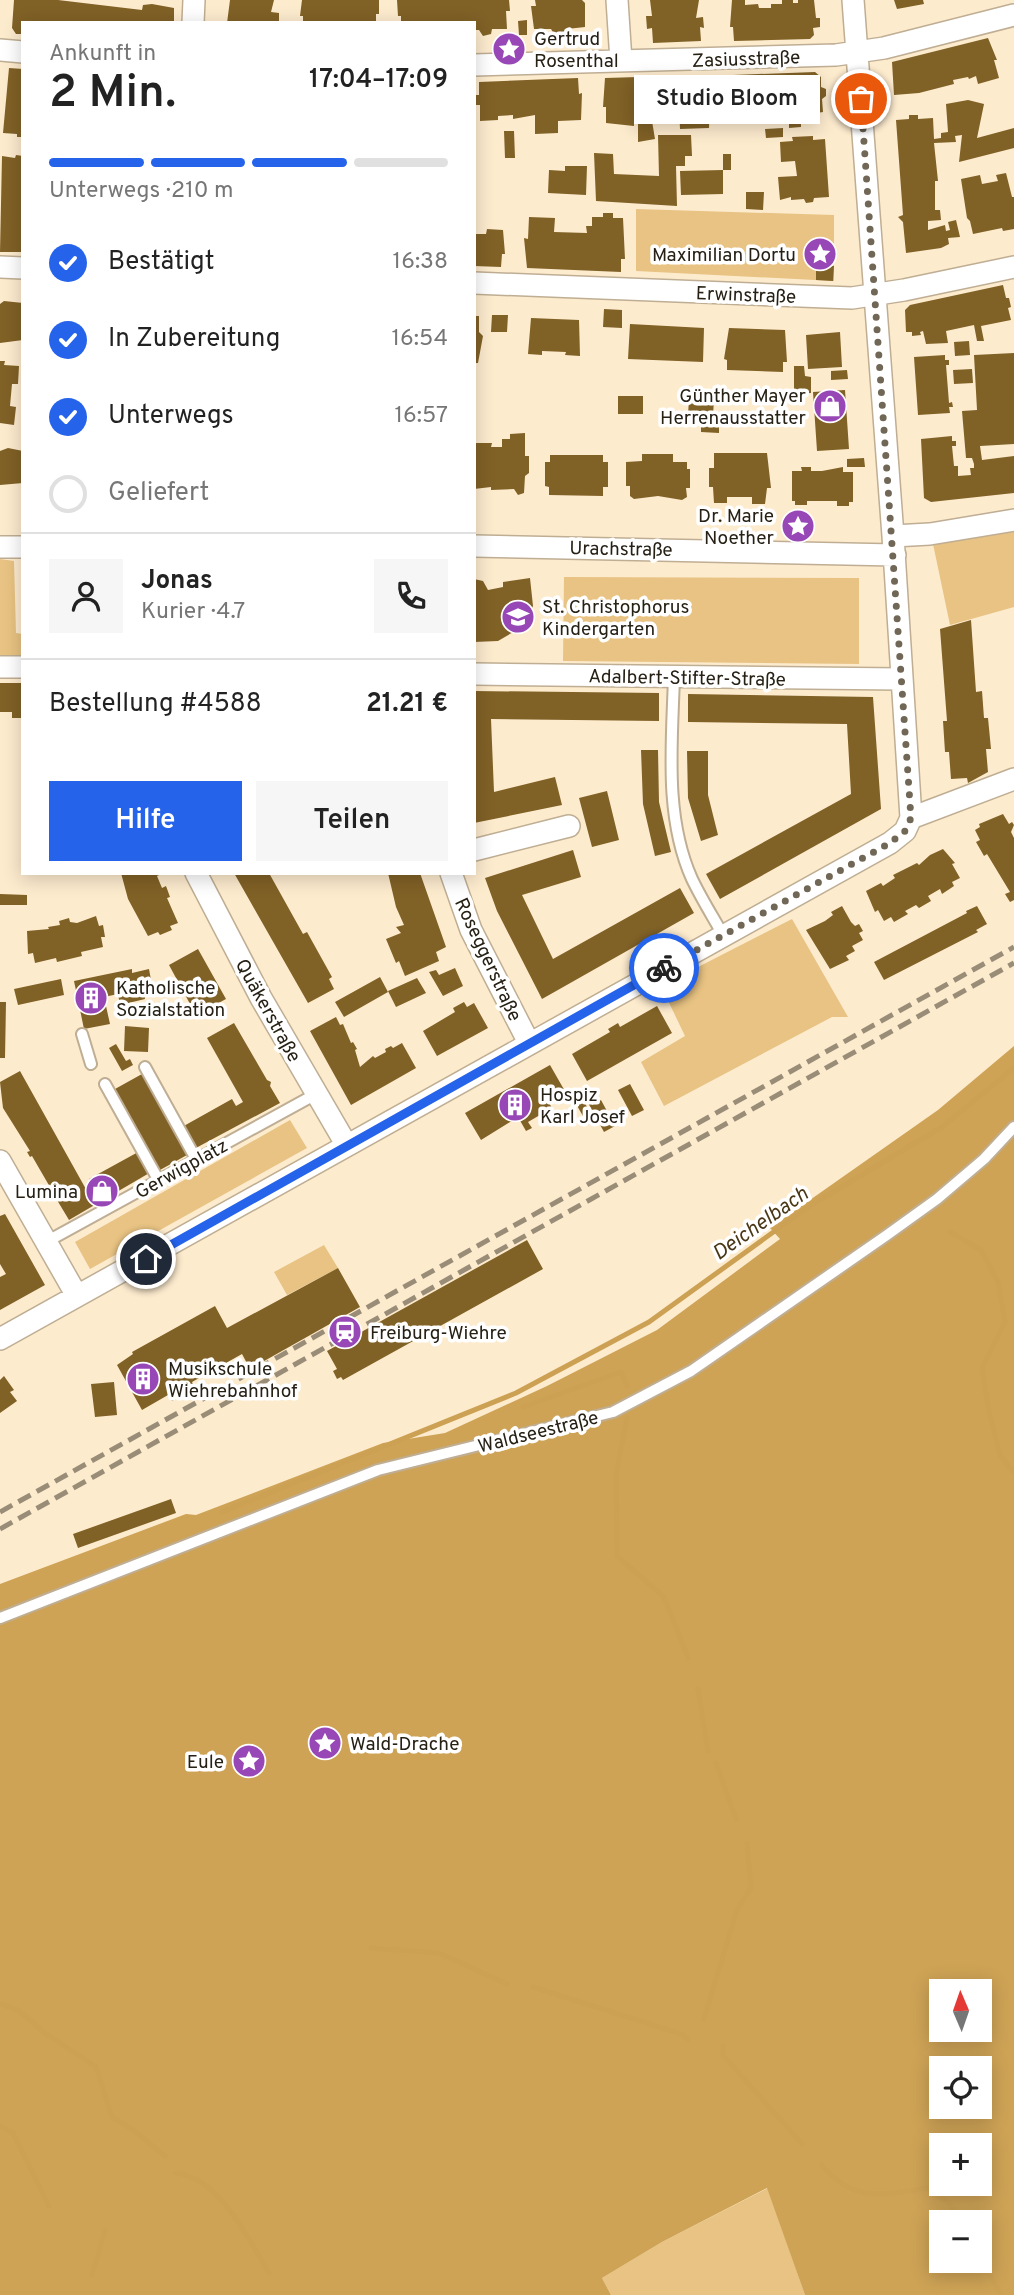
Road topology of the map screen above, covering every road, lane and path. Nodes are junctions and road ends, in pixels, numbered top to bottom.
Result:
1 (194, 0) edge
2 (617, 0) edge
3 (853, 0) edge
4 (1014, 15) edge
5 (193, 21) edge
6 (0, 50) edge
7 (21, 52) edge
8 (858, 53) junction
9 (621, 61) junction
10 (476, 65) edge
11 (0, 267) edge
12 (1014, 267) edge
13 (21, 268) edge
14 (476, 282) edge
15 (874, 295) junction
16 (1014, 520) edge
17 (476, 546) edge
18 (894, 546) junction
19 (0, 547) edge
20 (21, 547) edge
21 (0, 667) edge
22 (21, 667) edge
23 (476, 674) edge
24 (674, 677) junction
25 (900, 679) junction
26 (1014, 779) edge
27 (911, 818) junction
28 (569, 826) dead end
29 (476, 849) edge
30 (197, 875) edge
31 (452, 875) edge
32 (723, 935) junction
33 (82, 1034) dead end
34 (529, 1043) junction
35 (91, 1064) dead end
36 (145, 1067) dead end
37 (105, 1084) dead end
38 (316, 1094) junction
39 (1014, 1128) edge
40 (346, 1144) junction
41 (196, 1159) junction
42 (0, 1161) edge
43 (159, 1181) junction
44 (46, 1242) junction
45 (77, 1296) junction
46 (0, 1339) edge
47 (0, 1618) edge

1 - 5 street
2 - 9 street
3 - 8 street
4 - 8 street, Zasiusstraße
6 - 7 street
8 - 9 street, Zasiusstraße
8 - 15 street
9 - 10 street, Zasiusstraße
11 - 13 street
12 - 15 street, Erwinstraße
14 - 15 street, Erwinstraße
15 - 18 street
16 - 18 street, Urachstraße
17 - 18 street, Urachstraße
18 - 25 street
19 - 20 street
21 - 22 street
23 - 24 street, Adalbert-Stifter-Straße
24 - 25 street, Adalbert-Stifter-Straße
24 - 32 lane
25 - 27 street
26 - 27 street
27 - 32 street
28 - 29 street
30 - 38 street, Quäkerstraße
31 - 34 street, Roseggerstraße
32 - 34 street
33 - 35 lane
34 - 40 street
36 - 41 lane
37 - 43 lane
38 - 40 street, Quäkerstraße
38 - 41 lane, Gerwigplatz
39 - 47 lane, Waldseestraße
40 - 45 street
41 - 43 lane, Gerwigplatz
42 - 44 street
43 - 44 lane, Gerwigplatz
44 - 45 street
45 - 46 street

